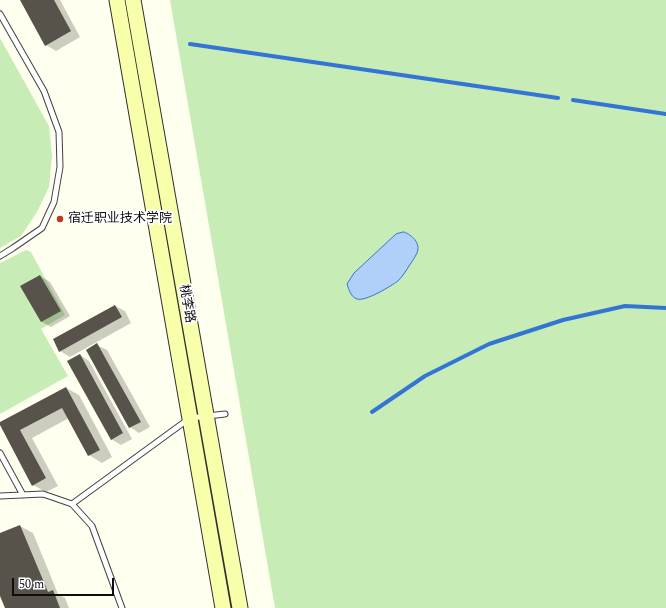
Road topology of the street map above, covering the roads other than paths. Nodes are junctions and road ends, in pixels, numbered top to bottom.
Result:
1 (117, 0) edge
2 (133, 0) edge
3 (0, 14) edge
4 (0, 256) edge
5 (225, 414) dead end
6 (206, 416) junction
7 (190, 418) junction
8 (0, 453) edge
9 (23, 495) junction
10 (0, 496) edge
11 (72, 504) junction
12 (122, 608) edge
13 (223, 608) edge
14 (240, 608) edge

1 - 7 main road, 桃李路
2 - 6 main road, 桃李路
3 - 4 lane
5 - 6 lane
6 - 7 lane
6 - 14 main road, 桃李路
7 - 11 lane
7 - 13 main road, 桃李路
8 - 9 lane
9 - 10 lane
9 - 11 lane
11 - 12 lane

